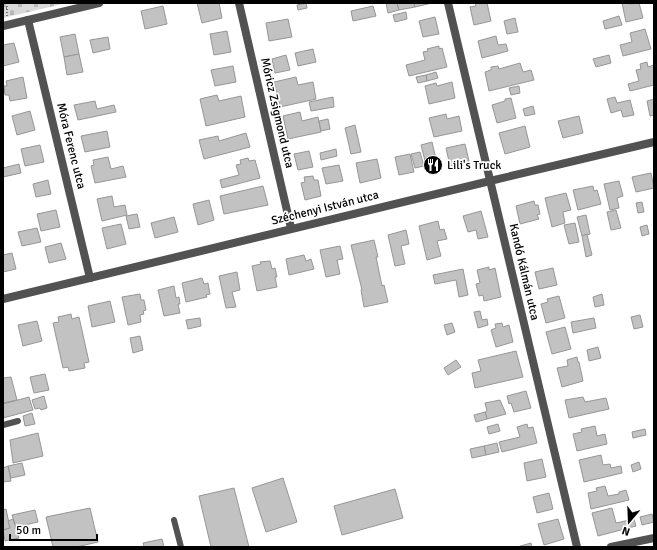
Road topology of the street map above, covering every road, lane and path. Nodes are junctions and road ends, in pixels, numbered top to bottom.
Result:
1 (7, 3) edge
2 (99, 3) edge
3 (239, 3) edge
4 (448, 3) edge
5 (3, 9) edge
6 (28, 20) junction
7 (3, 26) edge
8 (654, 142) edge
9 (490, 180) junction
10 (292, 228) junction
11 (90, 278) junction
12 (3, 299) edge
13 (18, 421) dead end
14 (3, 425) edge
15 (174, 520) dead end
16 (654, 538) edge
17 (181, 547) edge
18 (578, 547) edge
19 (611, 547) edge

1 - 5 path
2 - 6 street
3 - 10 street, Móricz Zsigmond utca
4 - 9 street, Kandó Kálmán utca
6 - 7 street
6 - 11 street, Móra Ferenc utca
8 - 9 street, Széchenyi István utca
9 - 10 street, Széchenyi István utca
9 - 18 street, Kandó Kálmán utca
10 - 11 street, Széchenyi István utca
11 - 12 street, Széchenyi István utca
13 - 14 lane
15 - 17 lane
16 - 19 street

